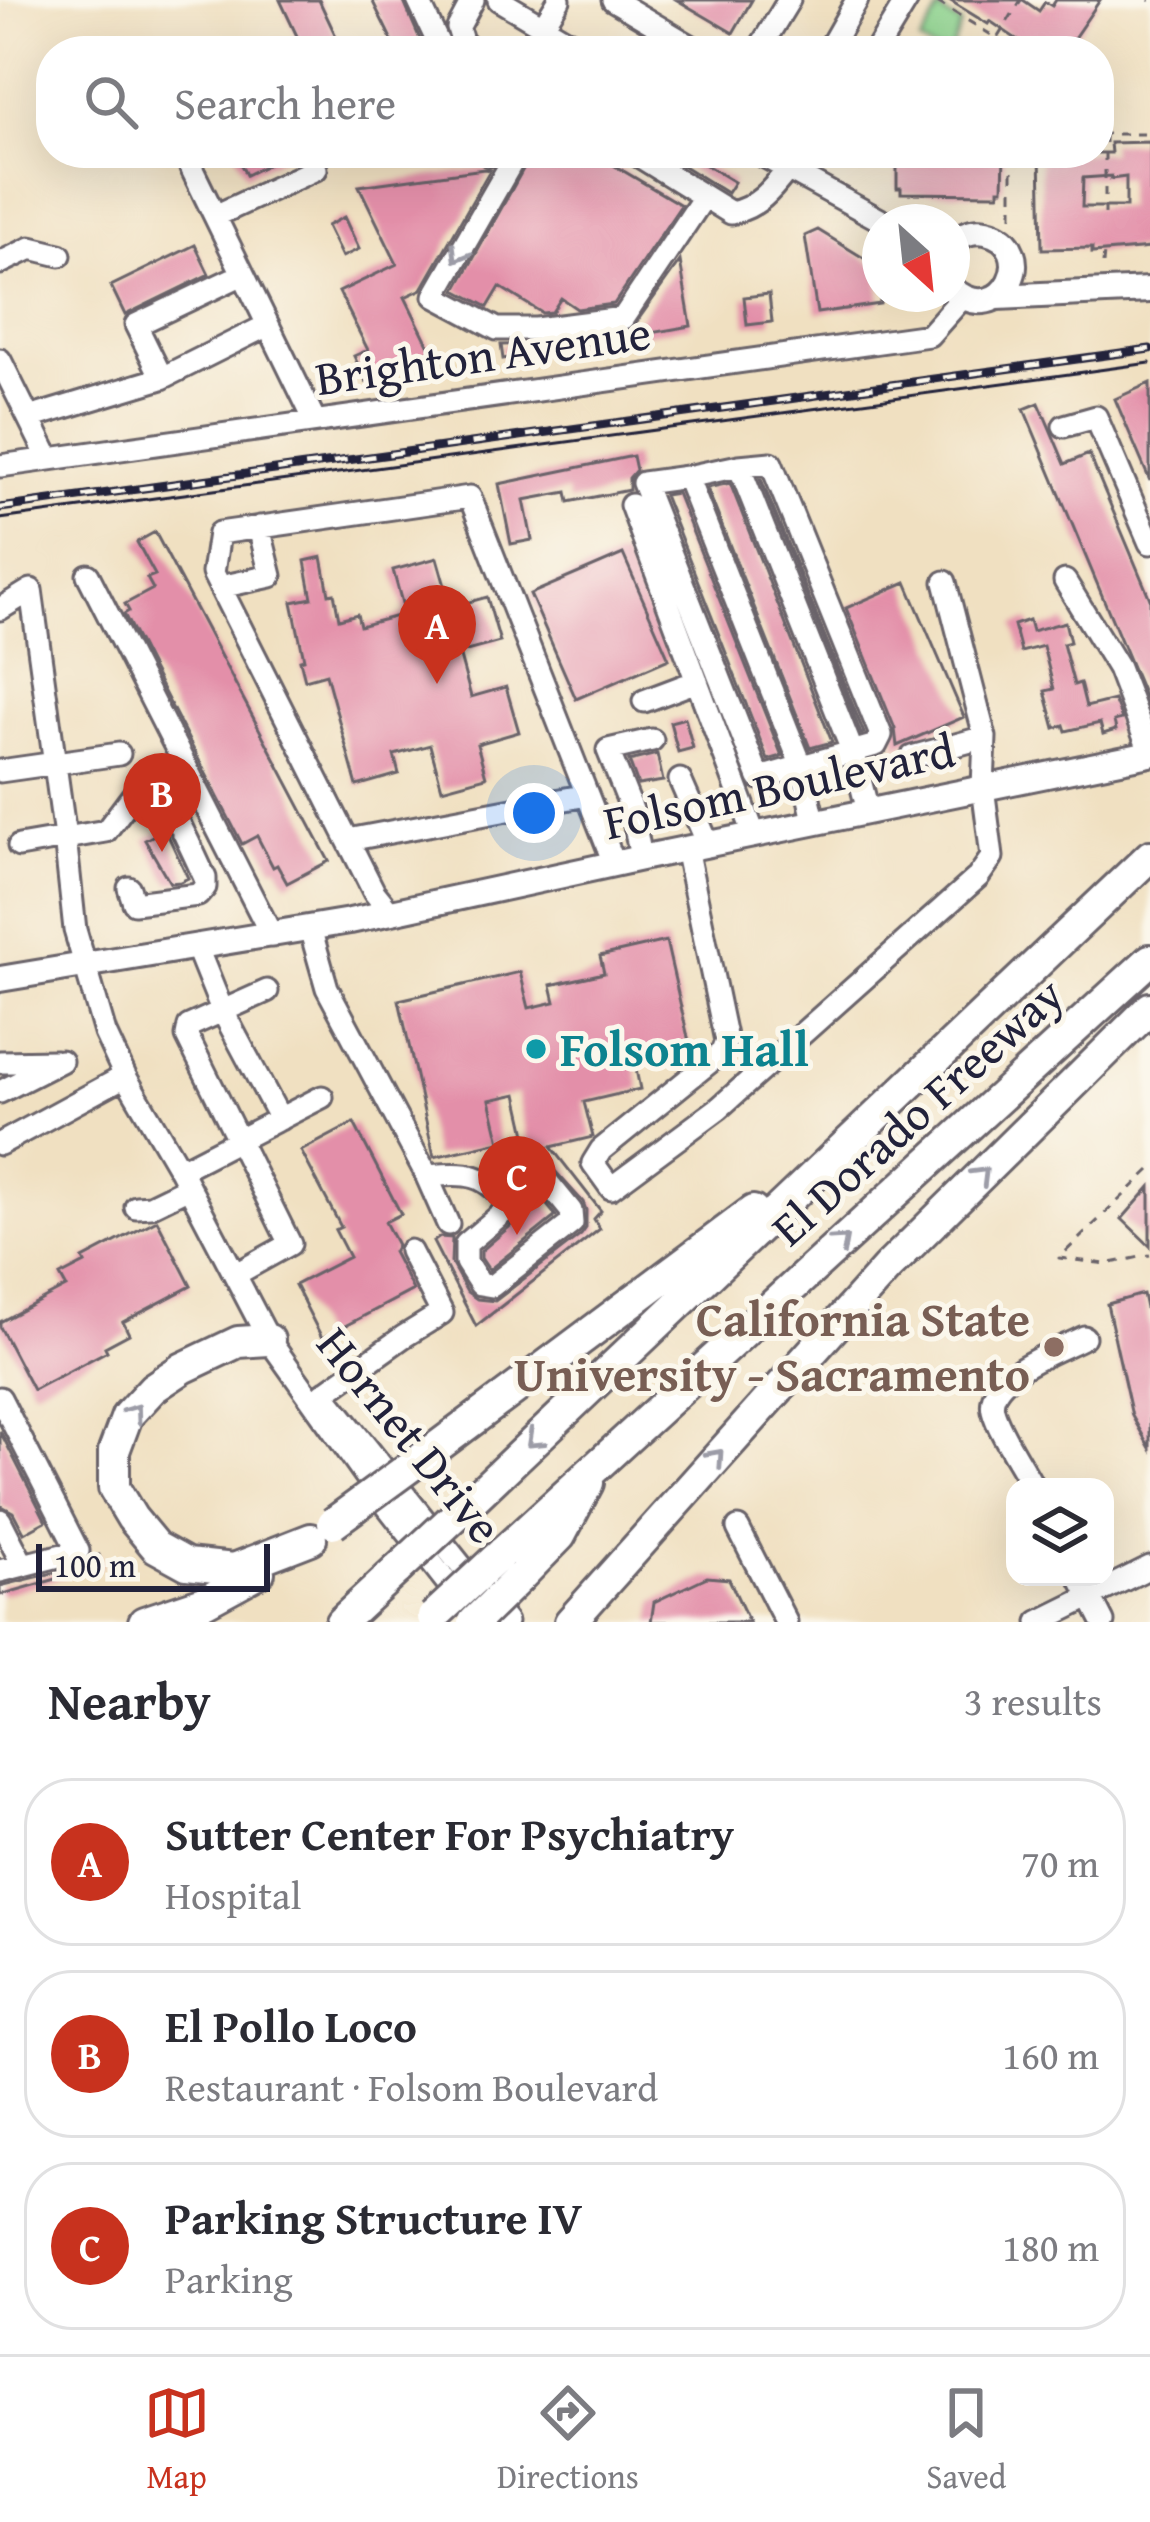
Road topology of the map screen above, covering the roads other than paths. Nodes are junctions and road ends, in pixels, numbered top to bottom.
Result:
1 (418, 0) edge
2 (473, 0) edge
3 (499, 0) edge
4 (559, 0) edge
5 (613, 0) edge
6 (789, 0) edge
7 (857, 0) edge
8 (907, 0) edge
9 (844, 24) junction
10 (543, 26) junction
11 (435, 36) edge
12 (460, 36) edge
13 (560, 36) edge
14 (674, 36) edge
15 (767, 36) edge
16 (836, 36) edge
17 (861, 36) edge
18 (885, 36) edge
19 (191, 168) edge
20 (509, 168) edge
21 (658, 168) edge
22 (784, 168) edge
23 (316, 169) dead end
24 (787, 170) junction
25 (704, 196) junction
26 (862, 210) edge
27 (215, 216) junction
28 (970, 232) edge
29 (60, 255) dead end
30 (1014, 261) junction
31 (0, 262) edge
32 (243, 274) junction
33 (1150, 275) edge
34 (1150, 290) edge
35 (997, 297) junction
36 (970, 300) edge
37 (945, 312) edge
38 (268, 325) junction
39 (0, 360) edge
40 (162, 378) junction
41 (29, 418) junction
42 (316, 422) junction
43 (1064, 427) dead end
44 (49, 459) junction
45 (0, 466) edge
46 (739, 466) junction
47 (687, 477) junction
48 (632, 505) dead end
49 (260, 527) junction
50 (1150, 543) edge
51 (88, 575) dead end
52 (1065, 581) dead end
53 (945, 582) dead end
54 (220, 587) junction
55 (0, 609) edge
56 (697, 681) junction
57 (644, 700) dead end
58 (985, 737) junction
59 (652, 740) dead end
60 (853, 753) junction
61 (1150, 753) edge
62 (119, 754) dead end
63 (912, 757) dead end
64 (55, 763) junction
65 (802, 767) junction
66 (0, 771) edge
67 (680, 779) dead end
68 (982, 787) junction
69 (587, 795) junction
70 (868, 811) junction
71 (814, 821) junction
72 (754, 834) junction
73 (65, 837) junction
74 (348, 840) junction
75 (20, 846) dead end
76 (697, 846) junction
77 (1150, 856) edge
78 (641, 857) junction
79 (614, 863) junction
80 (129, 888) dead end
81 (390, 912) junction
82 (310, 928) junction
83 (272, 936) junction
84 (197, 948) junction
85 (1150, 959) edge
86 (86, 967) junction
87 (0, 980) edge
88 (267, 991) dead end
89 (1150, 1008) edge
90 (222, 1010) junction
91 (0, 1061) edge
92 (125, 1076) junction
93 (0, 1092) edge
94 (322, 1097) dead end
95 (280, 1119) junction
96 (863, 1129) junction
97 (238, 1140) junction
98 (0, 1144) edge
99 (427, 1176) junction
100 (184, 1178) junction
101 (511, 1206) junction
102 (136, 1207) dead end
103 (448, 1224) dead end
104 (410, 1250) dead end
105 (236, 1274) junction
106 (249, 1300) junction
107 (1084, 1337) dead end
108 (269, 1340) junction
109 (323, 1394) junction
110 (0, 1398) edge
111 (1029, 1478) edge
112 (0, 1520) edge
113 (739, 1528) dead end
114 (322, 1531) junction
115 (23, 1565) junction
116 (511, 1565) junction
117 (620, 1566) junction
118 (1150, 1567) edge
119 (0, 1571) edge
120 (1085, 1587) edge
121 (430, 1620) edge
122 (479, 1620) edge
123 (144, 1622) edge
124 (341, 1622) edge
125 (506, 1622) edge
126 (569, 1622) edge
127 (592, 1622) edge
128 (786, 1622) edge
129 (1039, 1622) edge
130 (1103, 1622) edge

1 - 11 street
2 - 12 street
3 - 10 street
4 - 10 street
5 - 14 street
6 - 15 street
7 - 9 street
8 - 18 street
9 - 16 street
9 - 17 street
10 - 13 street
19 - 27 street
20 -> 25 street
21 - 25 street
22 - 24 street
23 - 27 street
24 - 25 street
24 - 26 street
27 - 32 street
28 - 30 main road
29 - 31 street
30 - 33 main road
30 - 35 main road
32 - 38 street
32 - 40 street
34 - 35 main road
35 - 36 main road
37 - 42 street, Brighton Avenue
38 - 40 street
38 - 42 street
39 - 41 street
40 - 41 street
41 - 44 street
42 - 44 street, Brighton Avenue
43 - 50 street
44 - 45 street, Brighton Avenue
46 - 47 street
46 - 60 street
46 - 60 street
47 - 65 street
47 - 65 street
48 - 56 street
49 - 54 street
49 - 54 street
49 - 69 street
51 - 83 street
52 - 61 street
53 - 58 street
54 - 74 street
55 - 64 street, Hornet Drive
56 - 57 street
56 - 72 street
58 - 63 street
58 - 68 street
59 - 78 street
60 - 65 street
60 - 70 street
61 - 68 main road, Folsom Boulevard
62 - 64 street
64 - 66 street
64 - 73 street, Hornet Drive
65 - 71 street
67 - 76 street
68 - 70 main road, Folsom Boulevard
68 - 76 street
69 - 74 street
69 - 79 street
70 - 71 main road, Folsom Boulevard
71 - 72 main road, Folsom Boulevard
72 - 76 main road, Folsom Boulevard
73 - 75 street
73 - 80 street
73 - 86 street, Hornet Drive
74 - 81 street
76 - 78 main road, Folsom Boulevard
77 - 96 highway, El Dorado Freeway
78 - 79 main road, Folsom Boulevard
79 - 81 main road, Folsom Boulevard
81 - 82 main road, Folsom Boulevard
82 - 83 main road, Folsom Boulevard
82 - 99 street
83 - 84 main road, Folsom Boulevard
84 - 86 main road, Folsom Boulevard
84 - 90 street
116 -> 85 highway, El Dorado Freeway
86 - 87 main road, Folsom Boulevard
86 - 92 street, Hornet Drive
88 - 90 street
117 -> 89 highway
90 - 95 street
90 - 97 street
91 - 93 street
92 - 98 street
92 - 100 street, Hornet Drive
94 - 95 street
95 - 97 street
96 - 114 highway, bridge
96 -> 124 highway, El Dorado Freeway, bridge
97 - 100 street
97 - 105 street
99 - 101 street
99 - 103 street
100 - 102 street
100 - 105 street, Hornet Drive
101 - 101 street
104 - 109 street
105 - 106 street, Hornet Drive
106 - 108 street, Hornet Drive
106 - 109 street, Hornet Drive
107 - 111 street
114 -> 108 highway
108 - 122 street, Hornet Drive
109 - 125 street, Hornet Drive
110 - 115 street
112 - 115 street
113 - 128 street
114 - 123 highway
115 - 119 street
116 - 121 highway, El Dorado Freeway, bridge
116 - 122 highway, bridge
117 - 126 highway
117 - 127 highway
118 - 120 street
120 - 129 street
120 - 130 street

